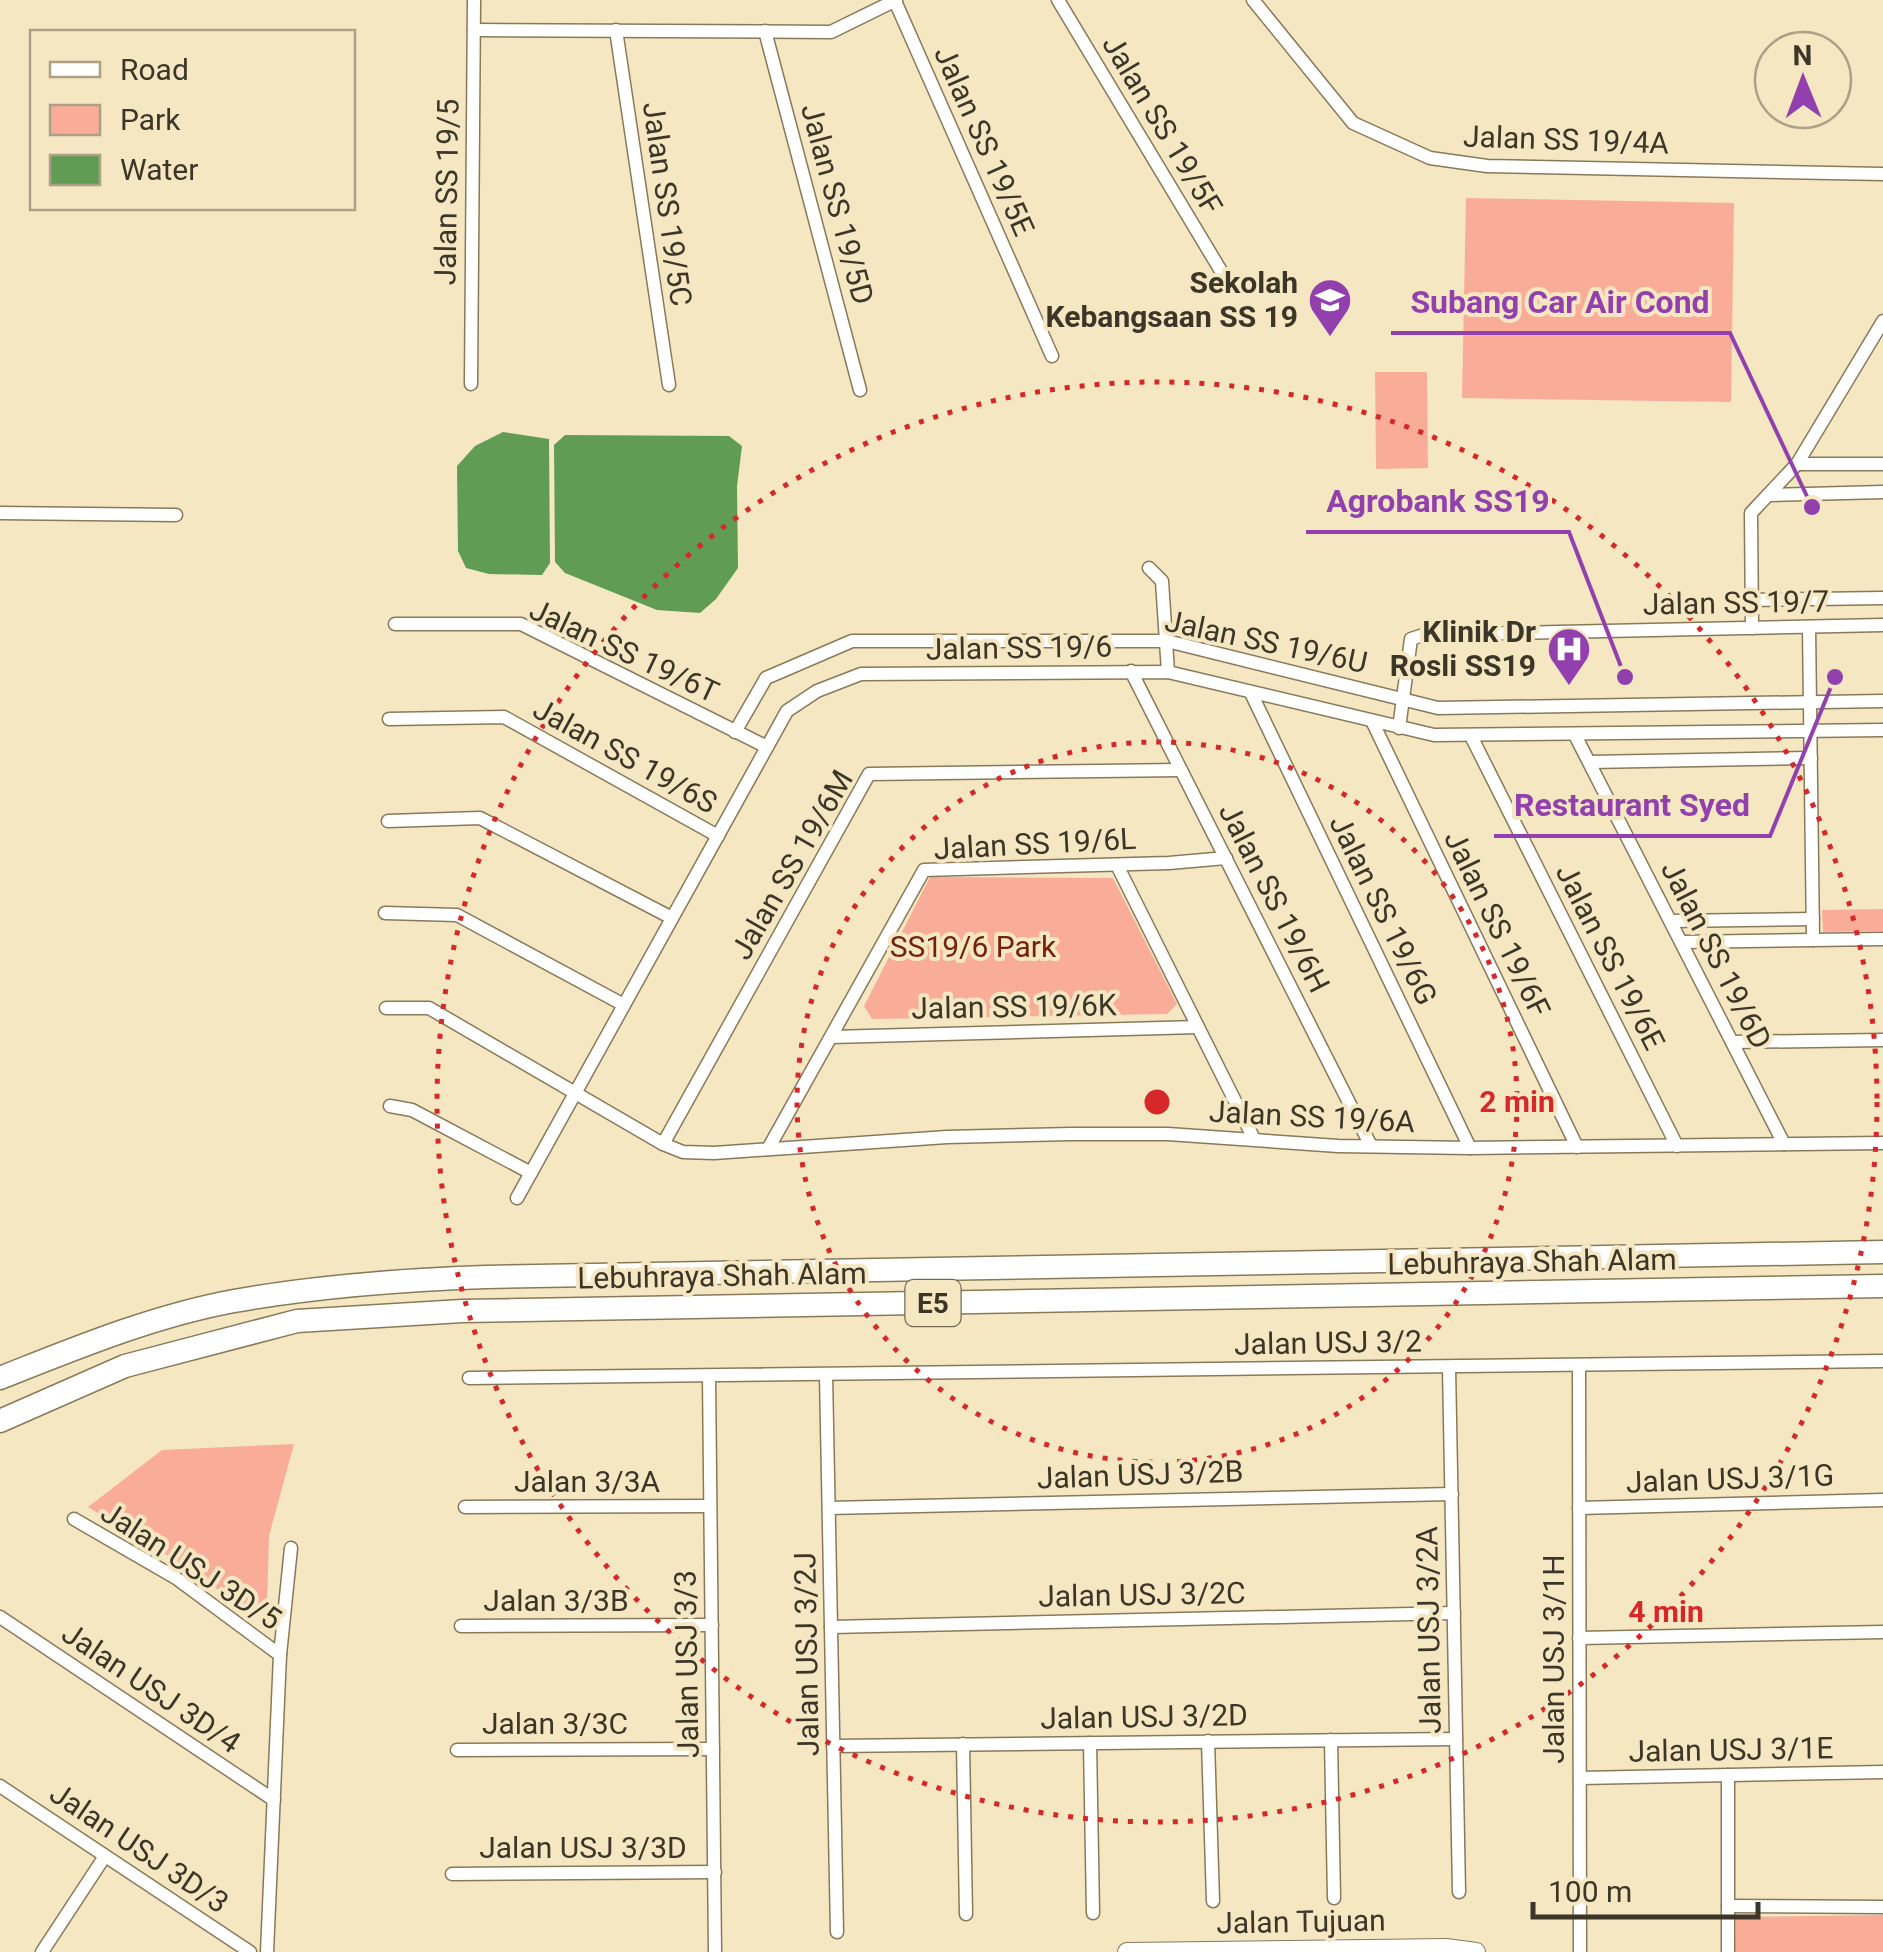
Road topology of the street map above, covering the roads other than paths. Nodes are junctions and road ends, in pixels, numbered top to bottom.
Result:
1 (474, 0) edge
2 (895, 0) edge
3 (1058, 0) edge
4 (1253, 0) edge
5 (474, 30) junction
6 (616, 30) junction
7 (766, 31) junction
8 (1883, 174) edge
9 (1224, 276) dead end
10 (1883, 321) edge
11 (1052, 356) dead end
12 (470, 384) dead end
13 (668, 385) dead end
14 (860, 390) dead end
15 (1797, 464) junction
16 (1883, 464) edge
17 (1883, 492) edge
18 (1768, 494) junction
19 (0, 513) edge
20 (176, 515) dead end
21 (1149, 568) dead end
22 (1883, 598) edge
23 (1752, 600) junction
24 (395, 624) dead end
25 (1883, 625) edge
26 (1808, 626) junction
27 (1752, 628) junction
28 (1167, 642) junction
29 (1132, 672) junction
30 (1168, 672) junction
31 (1251, 692) junction
32 (1404, 699) junction
33 (1883, 701) edge
34 (1810, 702) junction
35 (389, 718) dead end
36 (1373, 722) junction
37 (1399, 728) junction
38 (1883, 730) edge
39 (1810, 731) junction
40 (736, 732) junction
41 (1576, 735) junction
42 (1471, 736) junction
43 (767, 746) junction
44 (1810, 758) junction
45 (1590, 762) junction
46 (1181, 770) junction
47 (388, 821) dead end
48 (718, 836) junction
49 (1226, 858) junction
50 (1117, 865) junction
51 (384, 914) dead end
52 (672, 918) junction
53 (1813, 920) junction
54 (1671, 922) junction
55 (1883, 939) edge
56 (1813, 940) junction
57 (1682, 942) junction
58 (624, 1005) junction
59 (386, 1008) dead end
60 (1198, 1028) junction
61 (830, 1037) junction
62 (1883, 1040) edge
63 (1732, 1042) junction
64 (576, 1091) junction
65 (390, 1106) dead end
66 (1254, 1139) junction
67 (1883, 1143) edge
68 (662, 1144) junction
69 (1784, 1144) junction
70 (1371, 1146) junction
71 (1677, 1146) junction
72 (1577, 1147) junction
73 (1470, 1148) junction
74 (768, 1149) junction
75 (531, 1172) junction
76 (517, 1198) dead end
77 (1883, 1252) edge
78 (1883, 1286) edge
79 (1883, 1362) edge
80 (1579, 1365) junction
81 (1449, 1367) junction
82 (826, 1375) junction
83 (708, 1376) junction
84 (0, 1378) edge
85 (469, 1378) dead end
86 (0, 1421) edge
87 (1452, 1494) junction
88 (1883, 1500) edge
89 (710, 1506) junction
90 (465, 1508) dead end
91 (829, 1508) junction
92 (1579, 1508) junction
93 (74, 1519) dead end
94 (291, 1548) dead end
95 (1454, 1613) junction
96 (0, 1617) edge
97 (461, 1626) dead end
98 (712, 1626) junction
99 (831, 1626) junction
100 (1883, 1632) edge
101 (1580, 1638) junction
102 (280, 1654) junction
103 (1456, 1738) junction
104 (1331, 1740) junction
105 (1208, 1742) junction
106 (1090, 1743) junction
107 (963, 1744) junction
108 (834, 1746) junction
109 (713, 1749) junction
110 (457, 1750) dead end
111 (1883, 1772) edge
112 (1728, 1775) junction
113 (1580, 1778) junction
114 (0, 1786) edge
115 (274, 1800) junction
116 (105, 1856) junction
117 (714, 1872) junction
118 (452, 1874) dead end
119 (1459, 1892) dead end
120 (1334, 1898) dead end
121 (1214, 1902) dead end
122 (1728, 1906) junction
123 (1883, 1907) edge
124 (1092, 1913) dead end
125 (966, 1914) dead end
126 (837, 1932) dead end
127 (42, 1952) edge
128 (250, 1952) edge
129 (267, 1952) edge
130 (716, 1952) edge
131 (1127, 1952) edge
132 (1476, 1952) edge
133 (1580, 1952) edge
134 (1728, 1952) edge

1 - 5 street, Jalan SS 19/5
2 - 7 street
2 - 11 street, Jalan SS 19/5E
3 - 9 street, Jalan SS 19/5F
4 - 8 street, Jalan SS 19/4A
5 - 6 street
5 - 12 street, Jalan SS 19/5
6 - 7 street
6 - 13 street, Jalan SS 19/5C
7 - 14 street, Jalan SS 19/5D
10 - 15 street
15 - 16 street
15 - 18 street
17 - 18 street
18 - 23 street
19 - 20 street
21 - 28 street
22 - 23 street
23 - 27 street
24 - 40 street, Jalan SS 19/6T
25 - 26 street, Jalan SS 19/7
26 - 27 street, Jalan SS 19/7
26 - 34 street
27 - 32 street, Jalan SS 19/7
28 - 30 street
28 - 32 street, Jalan SS 19/6U
28 - 40 street, Jalan SS 19/6U
29 - 30 street, Jalan SS 19/6
29 - 43 street, Jalan SS 19/6
29 - 46 street, Jalan SS 19/6H
30 - 31 street, Jalan SS 19/6
31 - 36 street, Jalan SS 19/6
31 - 73 street, Jalan SS 19/6G
32 - 34 street
32 - 37 street, Jalan SS 19/7
33 - 34 street
34 - 39 street
35 - 48 street, Jalan SS 19/6S
36 - 37 street, Jalan SS 19/6
36 - 72 street, Jalan SS 19/6F
37 - 42 street, Jalan SS 19/6
38 - 39 street, Jalan SS 19/6
39 - 41 street, Jalan SS 19/6
39 - 44 street
40 - 43 street, Jalan SS 19/6T
41 - 42 street, Jalan SS 19/6
41 - 45 street, Jalan SS 19/6D
42 - 71 street, Jalan SS 19/6E
43 - 48 street, Jalan SS 19/6
44 - 45 street
44 - 53 street
45 - 54 street, Jalan SS 19/6D
46 - 49 street, Jalan SS 19/6H
46 - 68 street, Jalan SS 19/6M
47 - 52 street
48 - 52 street, Jalan SS 19/6
49 - 50 street, Jalan SS 19/6L
49 - 70 street, Jalan SS 19/6H
50 - 60 street
50 - 61 street, Jalan SS 19/6L
51 - 58 street
52 - 58 street, Jalan SS 19/6
53 - 54 street
53 - 56 street
54 - 57 street, Jalan SS 19/6D
55 - 56 street
56 - 57 street
57 - 63 street, Jalan SS 19/6D
58 - 64 street, Jalan SS 19/6
59 - 64 street, Jalan SS 19/6A
60 - 61 street, Jalan SS 19/6K
60 - 66 street
61 - 74 street, Jalan SS 19/6L
62 - 63 street
63 - 69 street, Jalan SS 19/6D
64 - 68 street, Jalan SS 19/6A
64 - 75 street, Jalan SS 19/6
65 - 75 street
66 - 70 street, Jalan SS 19/6A
66 - 74 street, Jalan SS 19/6A
67 - 69 street, Jalan SS 19/6A
68 - 74 street, Jalan SS 19/6A
69 - 71 street, Jalan SS 19/6A
70 - 73 street, Jalan SS 19/6A
71 - 72 street, Jalan SS 19/6A
72 - 73 street, Jalan SS 19/6A
75 - 76 street, Jalan SS 19/6
77 - 84 highway, Lebuhraya Shah Alam / E5
78 - 86 highway, Lebuhraya Shah Alam / E5
79 - 80 street, Jalan USJ 3/2
80 - 81 street, Jalan USJ 3/2
80 - 92 street, Jalan USJ 3/1H
81 - 82 street, Jalan USJ 3/2
81 - 87 street, Jalan USJ 3/2A
82 - 83 street, Jalan USJ 3/2
82 - 91 street, Jalan USJ 3/2J
83 - 85 street
83 - 89 street, Jalan USJ 3/3
87 - 91 street, Jalan USJ 3/2B
87 - 95 street, Jalan USJ 3/2A
88 - 92 street, Jalan USJ 3/1G
89 - 90 street, Jalan 3/3A
89 - 98 street, Jalan USJ 3/3
91 - 99 street, Jalan USJ 3/2J
92 - 101 street, Jalan USJ 3/1H
93 - 102 street, Jalan USJ 3D/5
94 - 102 street
95 - 99 street, Jalan USJ 3/2C
95 - 103 street, Jalan USJ 3/2A
96 - 115 street, Jalan USJ 3D/4
97 - 98 street, Jalan 3/3B
98 - 109 street, Jalan USJ 3/3
99 - 108 street, Jalan USJ 3/2J
100 - 101 street
101 - 113 street, Jalan USJ 3/1H
102 - 115 street
103 - 104 street, Jalan USJ 3/2D
103 - 119 street, Jalan USJ 3/2A
104 - 105 street, Jalan USJ 3/2D
104 - 120 street
105 - 106 street, Jalan USJ 3/2D
105 - 121 street
106 - 107 street, Jalan USJ 3/2D
106 - 124 street
107 - 108 street, Jalan USJ 3/2D
107 - 125 street
108 - 126 street, Jalan USJ 3/2J
109 - 110 street, Jalan 3/3C
109 - 117 street, Jalan USJ 3/3
111 - 112 street, Jalan USJ 3/1E
112 - 113 street, Jalan USJ 3/1E
112 - 122 street
113 - 133 street, Jalan USJ 3/1H
114 - 116 street, Jalan USJ 3D/3
115 - 129 street
116 - 127 street
116 - 128 street, Jalan USJ 3D/3
117 - 118 street, Jalan USJ 3/3D
117 - 130 street, Jalan USJ 3/3
122 - 123 street
122 - 134 street
131 - 132 street, Jalan Tujuan

